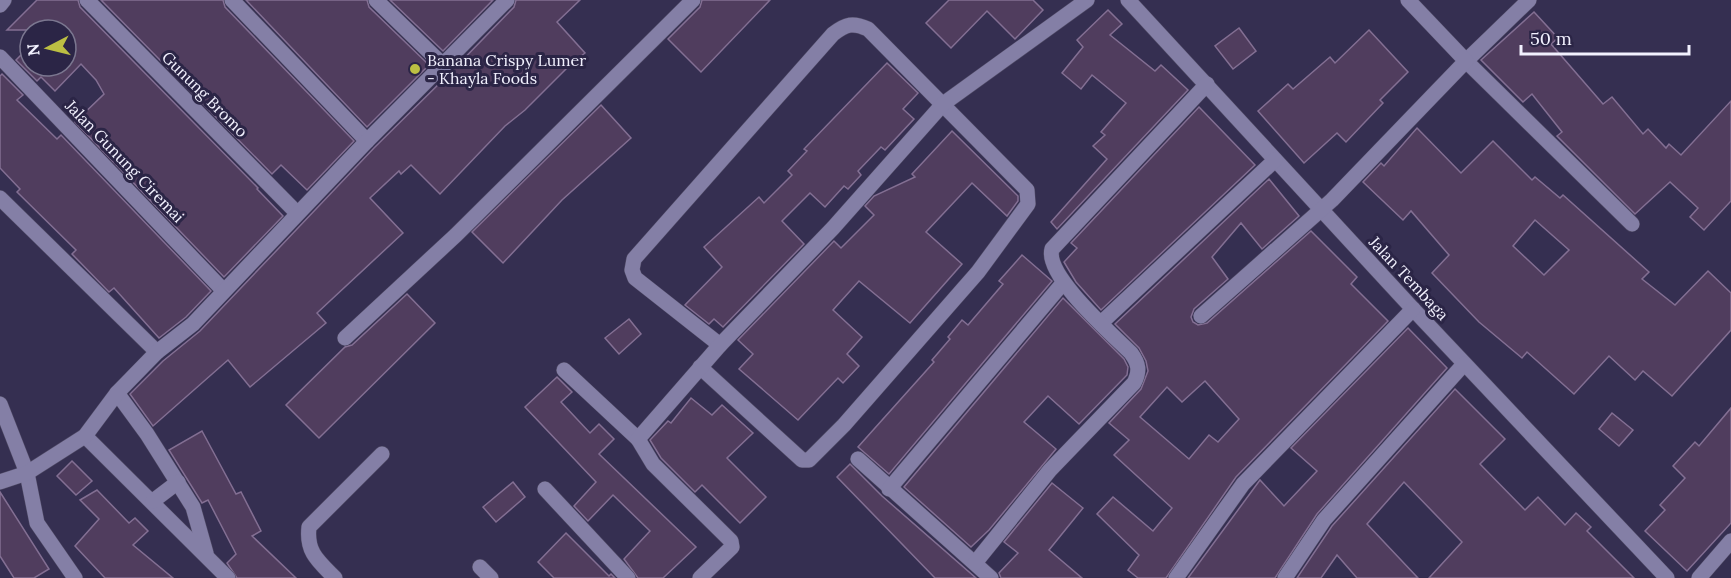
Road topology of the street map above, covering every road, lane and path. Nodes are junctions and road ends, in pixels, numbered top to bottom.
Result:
1 (4, 0) edge
2 (87, 0) edge
3 (232, 0) edge
4 (376, 0) edge
5 (507, 0) edge
6 (693, 0) edge
7 (1087, 0) edge
8 (1128, 0) edge
9 (1408, 0) edge
10 (1529, 0) edge
11 (0, 5) edge
12 (0, 57) edge
13 (1466, 61) junction
14 (444, 66) junction
15 (1207, 84) junction
16 (943, 105) junction
17 (367, 141) junction
18 (1275, 160) junction
19 (0, 198) edge
20 (1326, 205) junction
21 (297, 213) junction
22 (1632, 224) dead end
23 (1063, 283) junction
24 (223, 290) junction
25 (1413, 309) junction
26 (1201, 316) dead end
27 (1101, 323) junction
28 (345, 338) dead end
29 (720, 345) junction
30 (157, 352) junction
31 (1464, 364) junction
32 (700, 367) junction
33 (564, 370) dead end
34 (117, 393) junction
35 (0, 404) edge
36 (86, 436) junction
37 (638, 439) junction
38 (382, 454) dead end
39 (858, 459) dead end
40 (27, 473) junction
41 (0, 482) edge
42 (178, 482) junction
43 (544, 489) dead end
44 (889, 489) junction
45 (153, 501) junction
46 (1731, 541) edge
47 (207, 556) junction
48 (975, 563) junction
49 (75, 578) edge
50 (228, 578) edge
51 (335, 578) edge
52 (628, 578) edge
53 (700, 578) edge
54 (991, 578) edge
55 (1176, 578) edge
56 (1284, 578) edge
57 (1667, 578) edge
58 (1699, 578) edge

1 - 11 street
2 - 21 street, Gunung Bromo
3 - 17 street
4 - 14 street
5 - 14 street
6 - 28 street
7 - 16 street
8 - 15 street, Jalan Tembaga
9 - 13 street
10 - 13 street
12 - 24 street, Jalan Gunung Ciremai
13 - 20 street
13 - 22 street
14 - 17 street
15 - 18 street, Jalan Tembaga
15 - 23 street
16 - 29 street
16 - 29 street
16 - 32 street
17 - 21 street
18 - 20 street, Jalan Tembaga
18 - 27 street
19 - 30 street
20 - 25 street, Jalan Tembaga
20 - 26 street
21 - 24 street
23 - 27 street
23 - 44 street
24 - 30 street
25 - 31 street, Jalan Tembaga
25 - 55 street
27 - 48 street
29 - 32 street
30 - 34 street
31 - 56 street
31 - 57 street, Jalan Tembaga
32 - 37 street
33 - 37 street
34 - 36 street
34 - 42 street
35 - 40 street
36 - 40 street
36 - 45 street
37 - 53 street
38 - 51 street
39 - 44 street
40 - 41 street
40 - 49 street
42 - 45 street
42 - 47 street
43 - 52 street
44 - 48 street
45 - 47 street
46 - 58 street
47 - 50 street
48 - 54 street

